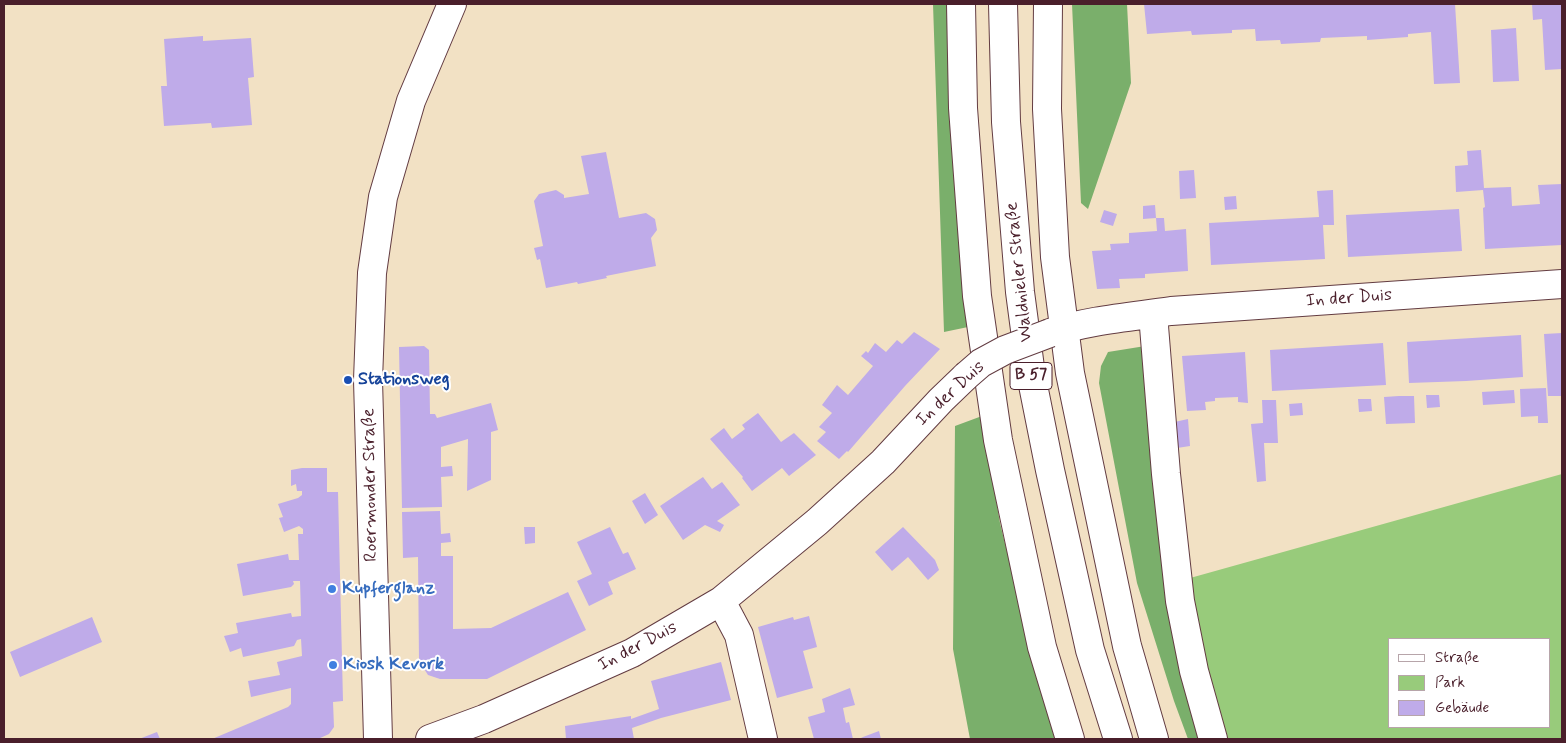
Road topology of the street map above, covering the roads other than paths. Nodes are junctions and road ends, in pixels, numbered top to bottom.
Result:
1 (452, 4) edge
2 (961, 4) edge
3 (1003, 4) edge
4 (1048, 4) edge
5 (1562, 284) edge
6 (1153, 314) junction
7 (1058, 330) junction
8 (722, 601) junction
9 (378, 739) edge
10 (430, 739) edge
11 (763, 739) edge
12 (1070, 739) edge
13 (1118, 739) edge
14 (1154, 739) edge
15 (1213, 739) edge

1 - 9 main road, Roermonder Straße
2 - 12 main road, B 57
3 - 13 main road, Waldnieler Straße / B 57
4 - 7 main road
5 - 6 main road, In der Duis
6 - 7 main road, In der Duis
6 - 15 main road
7 - 8 main road, In der Duis, bridge
7 - 14 main road
8 - 10 main road, In der Duis
8 - 11 main road

